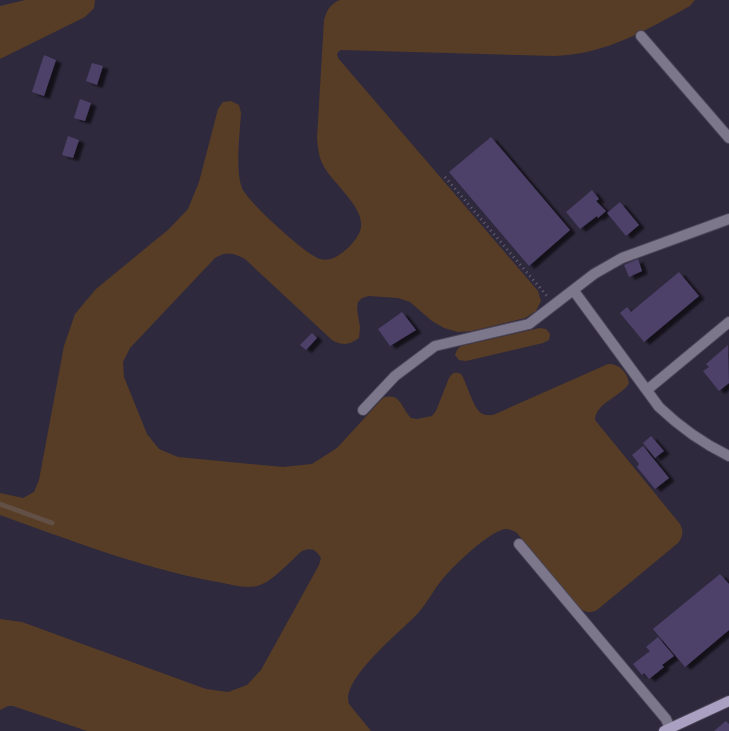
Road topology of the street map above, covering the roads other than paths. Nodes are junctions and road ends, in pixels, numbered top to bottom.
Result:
1 (641, 36) dead end
2 (729, 138) edge
3 (729, 219) edge
4 (574, 290) junction
5 (729, 322) edge
6 (647, 390) junction
7 (363, 410) dead end
8 (729, 456) edge
9 (519, 544) dead end
10 (729, 701) edge
11 (668, 730) edge

1 - 2 street
3 - 4 street
4 - 6 street
4 - 7 street
5 - 6 street
6 - 8 street
9 - 11 street
10 - 11 street

